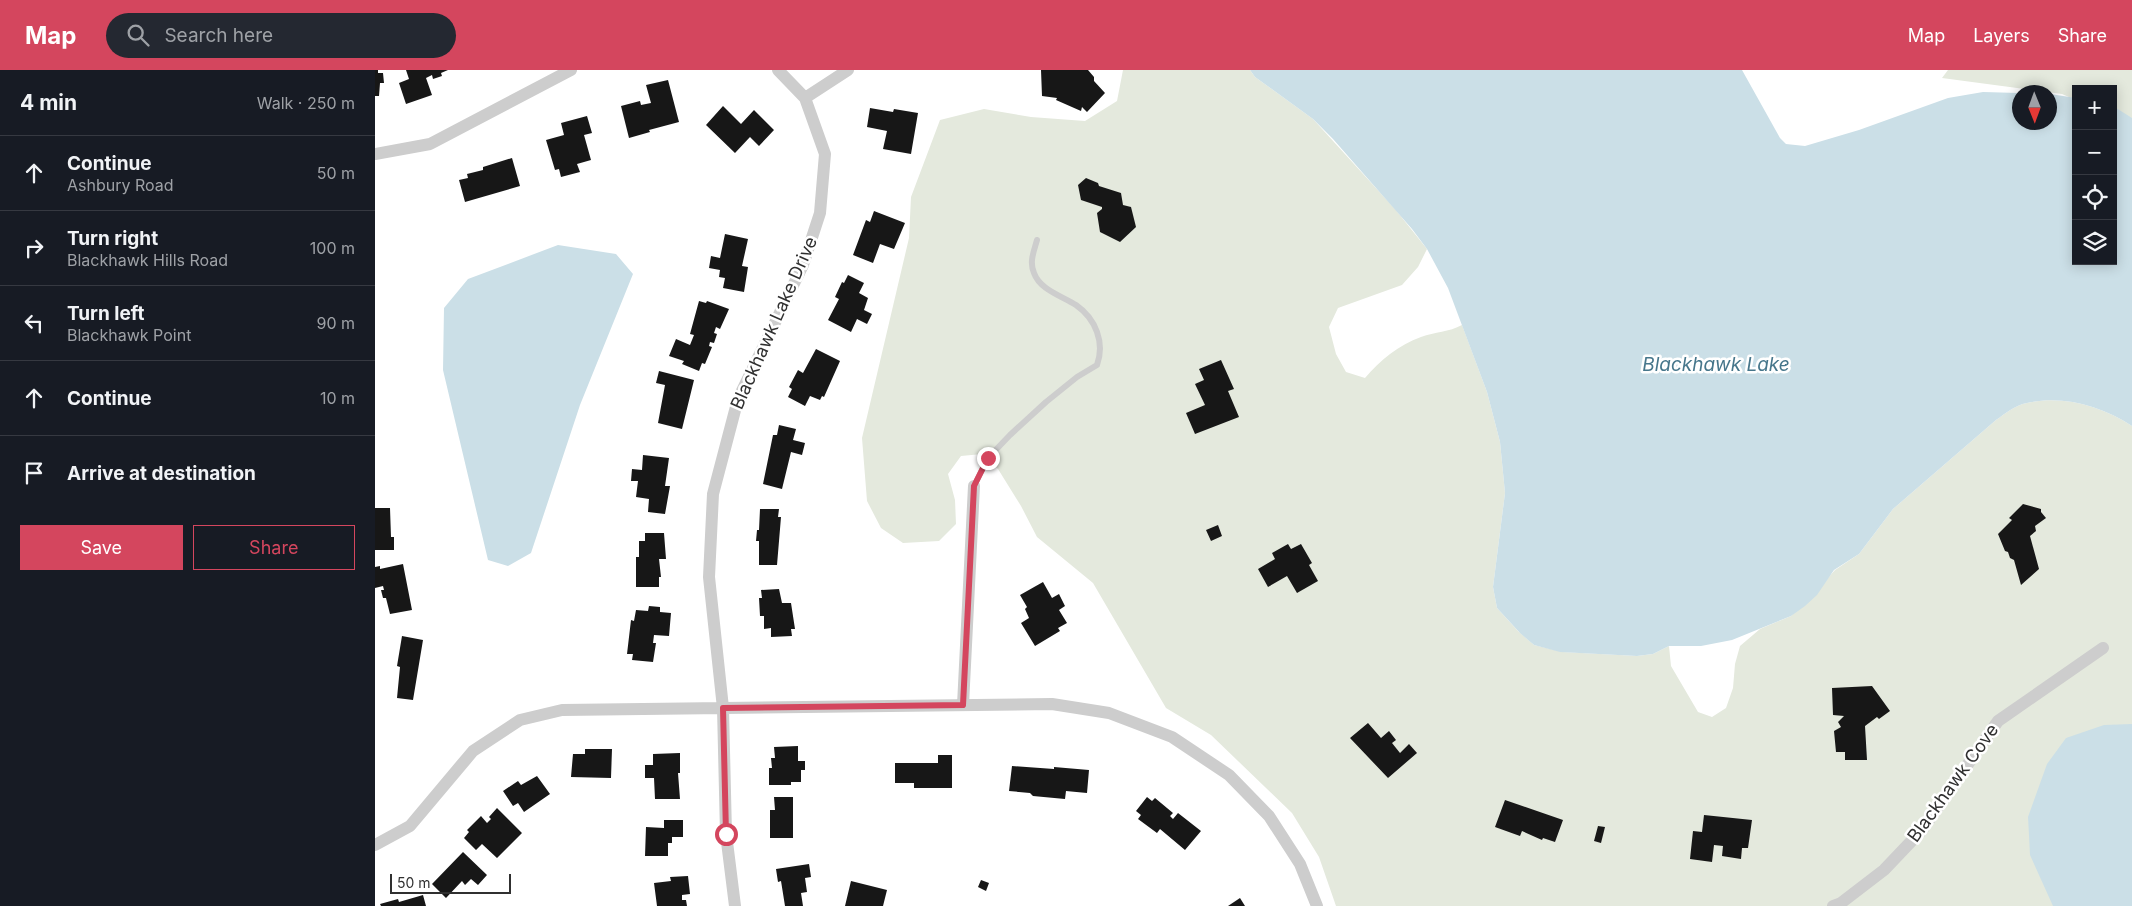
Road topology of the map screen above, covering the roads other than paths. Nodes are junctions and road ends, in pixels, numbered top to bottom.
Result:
1 (571, 70) edge
2 (778, 70) edge
3 (848, 70) edge
4 (805, 98) junction
5 (375, 154) edge
6 (1037, 240) dead end
7 (974, 486) joint
8 (2103, 648) dead end
9 (963, 705) junction
10 (723, 708) junction
11 (375, 845) edge
12 (735, 906) edge
13 (1317, 906) edge
14 (1833, 906) edge

1 - 5 street
2 - 4 street, Blackhawk Lake Drive
3 - 4 street
4 - 10 street, Blackhawk Lake Drive
6 - 7 lane
7 - 9 street
8 - 14 street, Blackhawk Cove
9 - 10 street
9 - 13 street
10 - 11 street
10 - 12 street, Blackhawk Lake Drive

